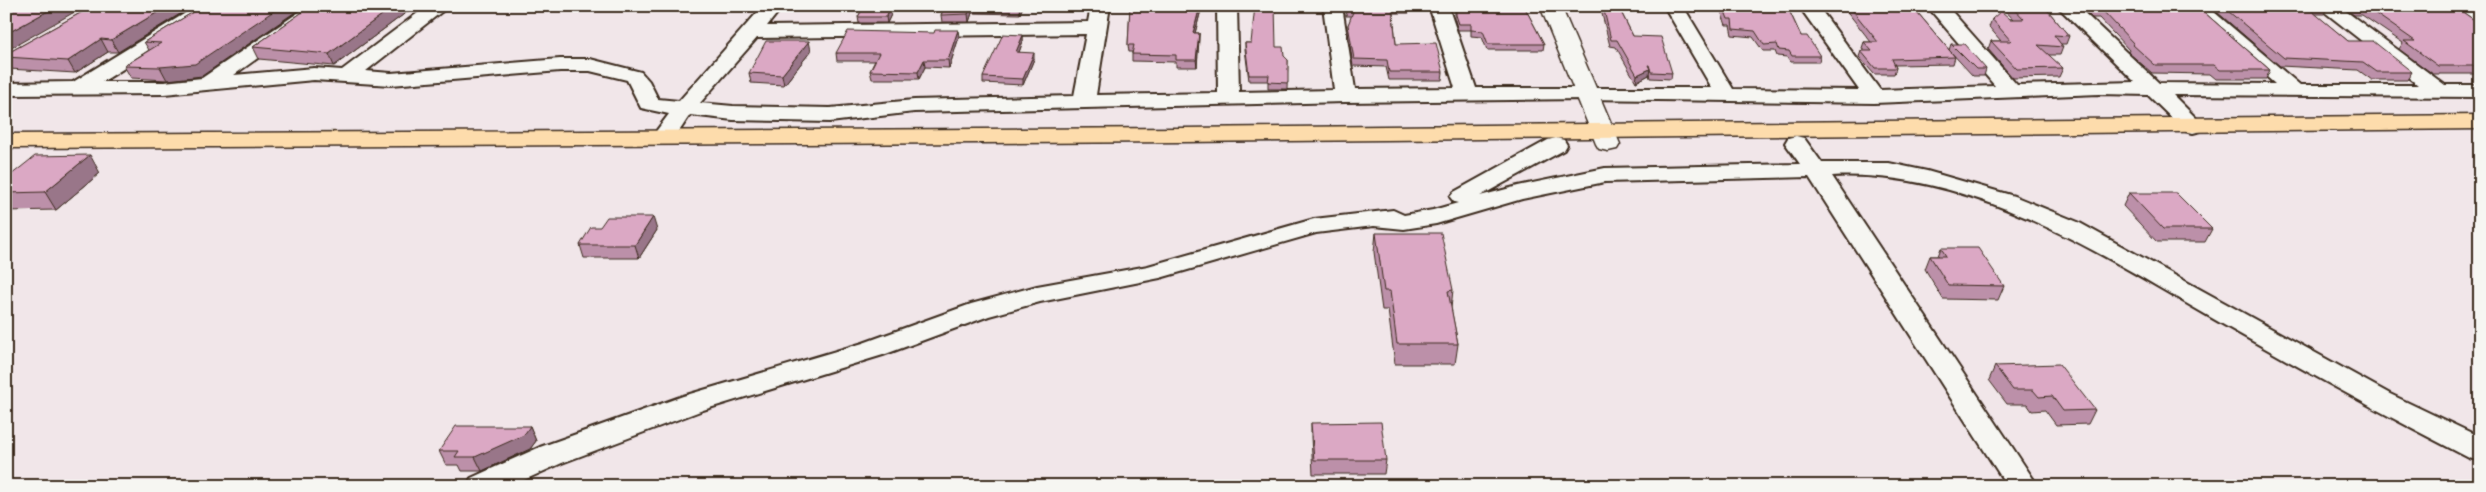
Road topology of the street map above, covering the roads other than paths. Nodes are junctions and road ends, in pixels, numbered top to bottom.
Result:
1 (211, 6) edge
2 (321, 6) edge
3 (440, 6) edge
4 (774, 6) edge
5 (1101, 6) edge
6 (1227, 6) edge
7 (1332, 6) edge
8 (1438, 6) edge
9 (1550, 6) edge
10 (1673, 6) edge
11 (1808, 6) edge
12 (1936, 6) edge
13 (2066, 6) edge
14 (2195, 6) edge
15 (2326, 6) edge
16 (2456, 6) edge
17 (2480, 22) edge
18 (1097, 28) junction
19 (750, 32) junction
20 (348, 75) junction
21 (205, 86) junction
22 (6, 88) edge
23 (78, 88) junction
24 (2151, 89) junction
25 (2480, 90) edge
26 (2011, 91) junction
27 (2295, 91) junction
28 (2440, 91) junction
29 (1585, 93) junction
30 (1467, 94) junction
31 (1726, 95) junction
32 (1345, 96) junction
33 (1874, 97) junction
34 (1229, 100) junction
35 (1084, 101) junction
36 (684, 109) junction
37 (2480, 122) edge
38 (2193, 126) junction
39 (2480, 136) edge
40 (662, 138) junction
41 (1605, 138) junction
42 (6, 141) edge
43 (1796, 143) junction
44 (1556, 145) junction
45 (6, 154) edge
46 (1816, 170) junction
47 (1377, 220) junction
48 (2480, 450) edge
49 (482, 486) edge
50 (2023, 486) edge

1 - 23 street
2 - 21 street
3 - 20 street
4 - 19 street
5 - 18 street
6 - 34 street
7 - 32 street
8 - 30 street
9 - 29 street
10 - 31 street
11 - 33 street
12 - 26 street
13 - 24 street
14 - 27 street
15 - 28 street
16 - 17 street
18 - 19 street
18 - 35 street
19 - 36 street
20 - 21 street
20 - 36 street
21 - 23 street
22 - 23 street
24 - 26 street
24 - 27 street
24 - 38 street
25 - 28 street
26 - 33 street
27 - 28 street
29 - 30 street
29 - 31 street
29 - 41 street
30 - 32 street
31 - 33 street
32 - 34 street
34 - 35 street
35 - 36 street
36 - 40 street
37 - 38 highway
38 - 41 highway
39 - 43 highway
40 - 41 highway
40 - 42 highway
41 - 43 highway
41 - 44 highway
43 - 46 street
44 - 45 highway
44 - 47 street
46 - 47 street
46 - 48 street
46 - 50 street
47 - 49 street

